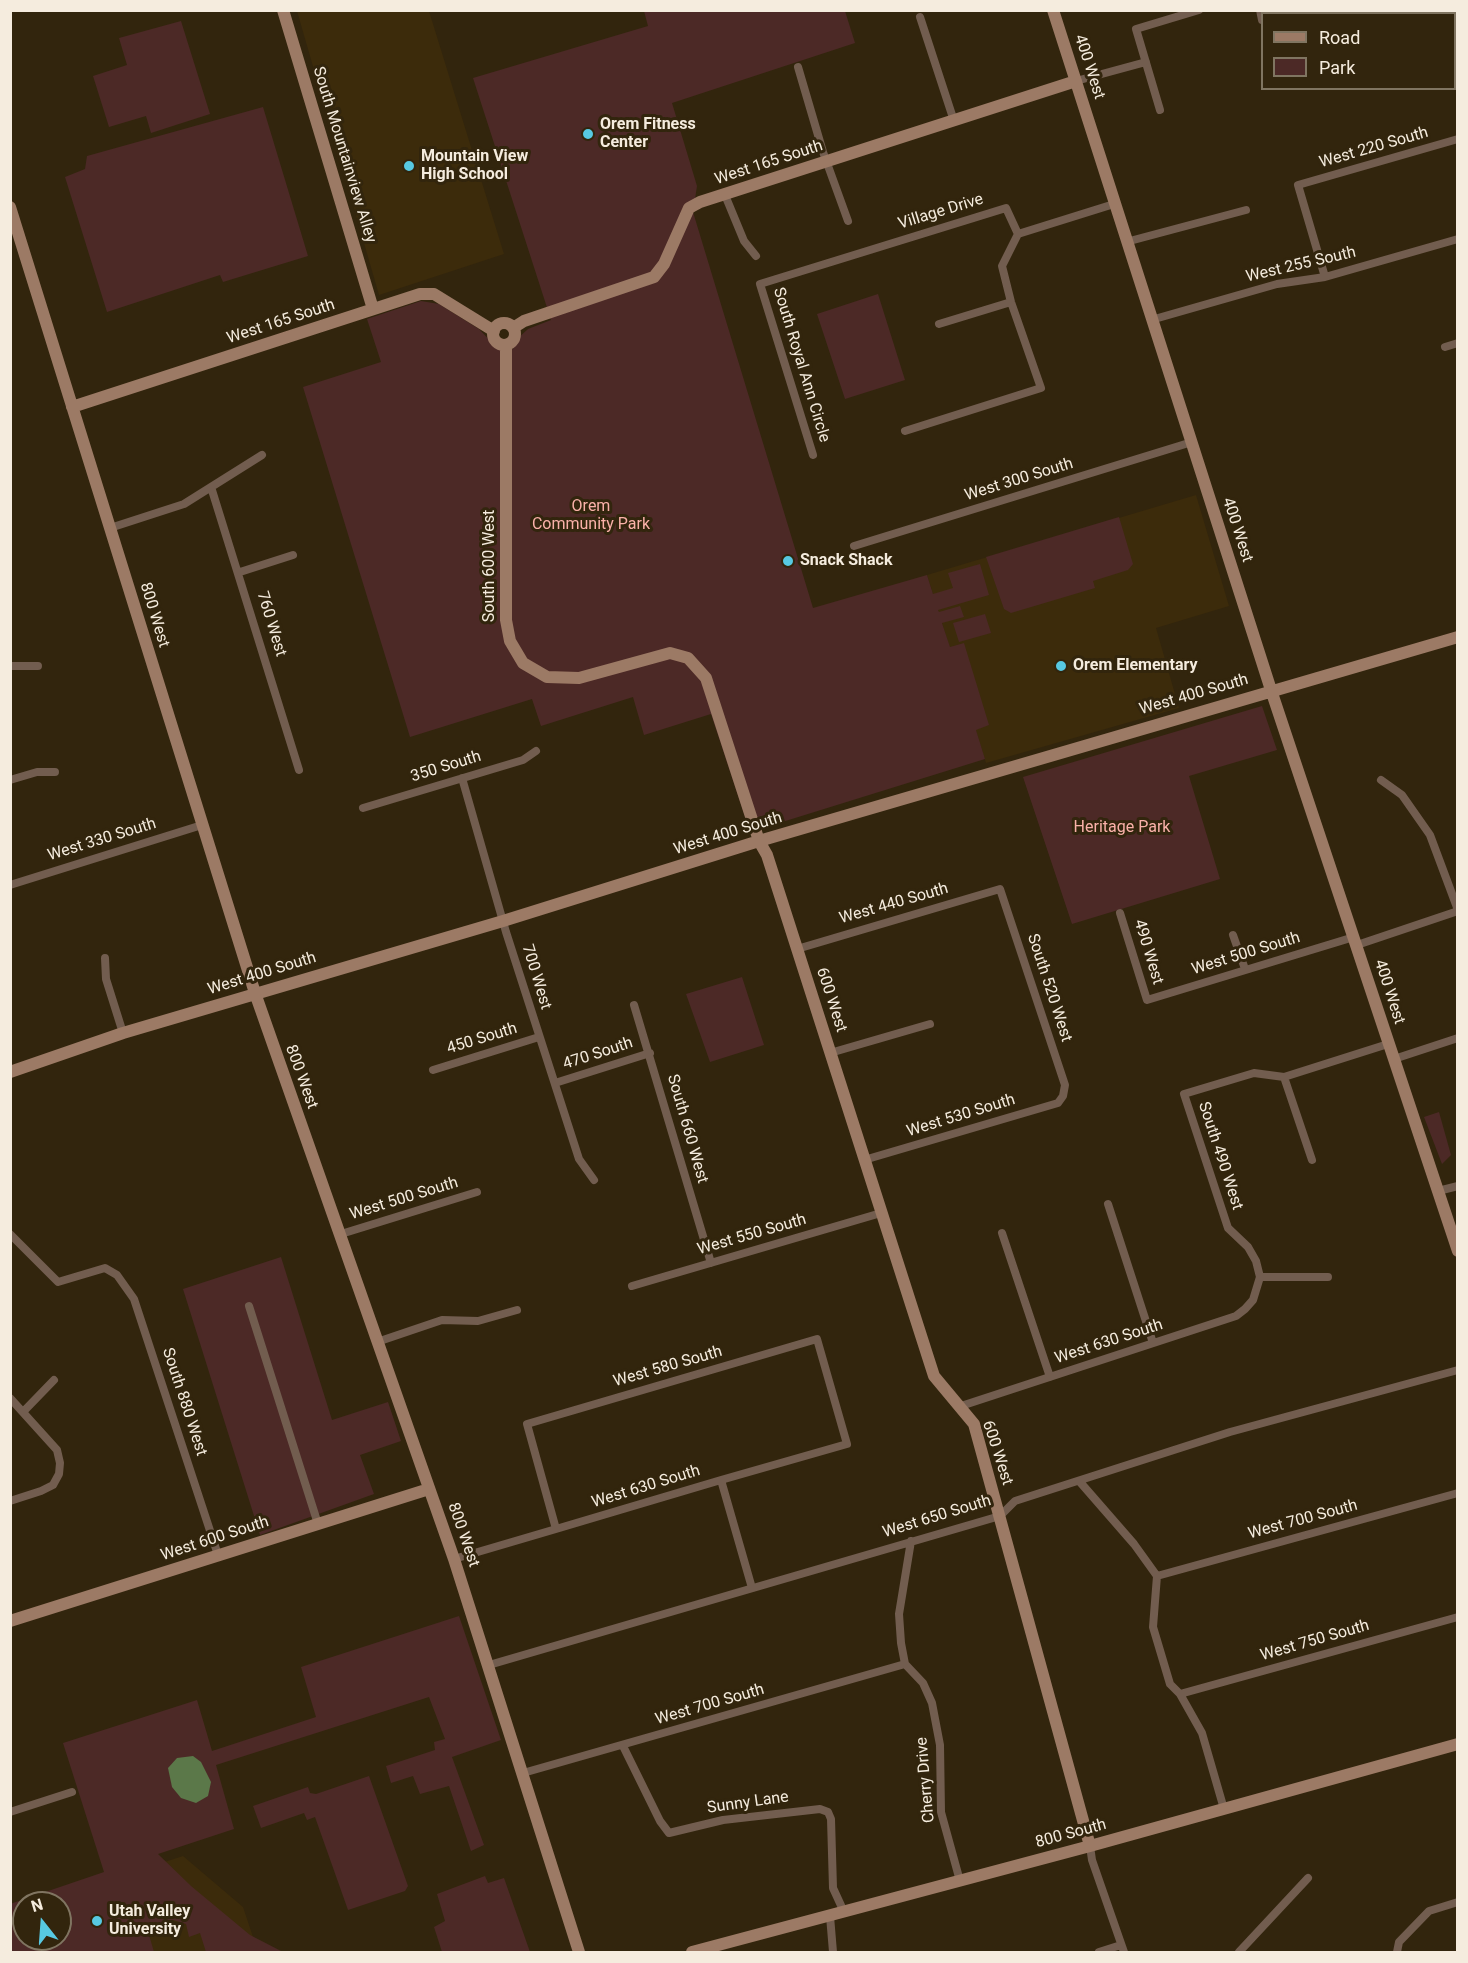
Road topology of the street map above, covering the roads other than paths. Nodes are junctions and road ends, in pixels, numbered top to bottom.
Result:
1 (283, 10) edge
2 (1053, 10) edge
3 (1199, 10) edge
4 (920, 16) dead end
5 (1146, 62) junction
6 (798, 67) dead end
7 (1076, 81) junction
8 (1160, 110) dead end
9 (954, 121) junction
10 (1458, 139) edge
11 (828, 161) junction
12 (725, 195) junction
13 (1114, 204) junction
14 (10, 207) edge
15 (1246, 210) dead end
16 (848, 220) dead end
17 (1017, 234) junction
18 (1458, 238) edge
19 (1126, 242) junction
20 (16, 244) edge
21 (756, 256) dead end
22 (1325, 277) junction
23 (760, 284) joint
24 (1011, 302) junction
25 (373, 309) junction
26 (1150, 320) junction
27 (939, 324) dead end
28 (513, 328) junction
29 (494, 331) junction
30 (1458, 343) edge
31 (506, 345) junction
32 (1445, 346) dead end
33 (72, 407) junction
34 (905, 430) dead end
35 (1192, 442) junction
36 (262, 454) dead end
37 (813, 455) dead end
38 (211, 487) junction
39 (110, 528) junction
40 (854, 546) dead end
41 (293, 555) dead end
42 (240, 572) junction
43 (1458, 638) edge
44 (10, 666) edge
45 (38, 666) dead end
46 (1271, 690) junction
47 (536, 751) dead end
48 (299, 770) dead end
49 (55, 772) dead end
50 (462, 778) junction
51 (10, 780) edge
52 (1381, 780) dead end
53 (363, 808) dead end
54 (202, 825) junction
55 (759, 841) junction
56 (10, 885) edge
57 (1000, 889) joint
58 (1458, 911) edge
59 (1120, 913) dead end
60 (503, 921) junction
61 (1233, 935) dead end
62 (1356, 941) junction
63 (797, 949) junction
64 (105, 958) dead end
65 (1245, 969) junction
66 (255, 993) junction
67 (1147, 1000) joint
68 (634, 1005) dead end
69 (930, 1024) dead end
70 (123, 1033) junction
71 (539, 1037) junction
72 (1458, 1038) edge
73 (1388, 1044) junction
74 (650, 1053) junction
75 (830, 1053) junction
76 (1394, 1059) junction
77 (433, 1070) dead end
78 (10, 1072) edge
79 (1284, 1077) junction
80 (555, 1083) junction
81 (1063, 1096) joint
82 (864, 1160) junction
83 (1312, 1160) dead end
84 (594, 1179) dead end
85 (1458, 1186) edge
86 (1438, 1191) junction
87 (477, 1192) dead end
88 (1107, 1204) dead end
89 (881, 1213) junction
90 (1002, 1233) dead end
91 (10, 1234) edge
92 (341, 1234) junction
93 (1458, 1251) edge
94 (711, 1263) junction
95 (1260, 1277) junction
96 (1328, 1277) dead end
97 (632, 1287) dead end
98 (249, 1306) dead end
99 (517, 1310) dead end
100 (377, 1342) junction
101 (1153, 1343) junction
102 (1458, 1370) edge
103 (1050, 1377) junction
104 (54, 1380) dead end
105 (10, 1398) edge
106 (958, 1407) junction
107 (23, 1412) junction
108 (847, 1444) joint
109 (721, 1480) junction
110 (1080, 1482) junction
111 (429, 1488) junction
112 (1458, 1493) edge
113 (10, 1501) edge
114 (1000, 1516) junction
115 (318, 1524) junction
116 (556, 1529) junction
117 (911, 1541) junction
118 (218, 1555) junction
119 (454, 1559) junction
120 (1157, 1576) junction
121 (752, 1588) junction
122 (1458, 1617) edge
123 (10, 1621) edge
124 (905, 1664) junction
125 (489, 1665) junction
126 (1180, 1694) junction
127 (1458, 1744) edge
128 (623, 1746) junction
129 (523, 1773) junction
130 (72, 1792) dead end
131 (1224, 1809) junction
132 (10, 1812) edge
133 (1090, 1846) junction
134 (1308, 1878) dead end
135 (960, 1881) junction
136 (1458, 1902) edge
137 (844, 1912) junction
138 (830, 1916) junction
139 (1123, 1949) edge
140 (699, 1952) edge
141 (579, 1953) edge
142 (833, 1953) edge
143 (1099, 1953) edge
144 (1239, 1953) edge
145 (1397, 1953) edge

1 - 25 street, South Mountainview Alley
2 - 7 street, 400 West
3 - 5 street
4 - 9 street
5 - 7 street
5 - 8 street
6 - 11 street
7 - 9 street, West 165 South
7 - 13 street, 400 West
9 - 11 street, West 165 South
10 - 22 street, West 220 South
11 - 12 street, West 165 South
11 - 16 street
12 - 21 street
12 - 28 street, West 165 South
13 - 17 street
13 - 19 street, 400 West
14 - 20 street, 800 West
15 - 19 street
17 - 23 street, Village Drive
17 - 24 street
18 - 22 street, West 255 South
19 - 26 street, 400 West
20 - 33 street, 800 West
22 - 26 street, West 255 South
23 - 37 street, South Royal Ann Circle
24 - 27 street
24 - 34 street
25 - 29 street, West 165 South
25 - 33 street, West 165 South
26 - 35 street, 400 West
28 - 29 street, West 165 South
28 - 31 street
29 - 31 street, West 165 South
30 - 32 street
31 - 55 street, South 600 West
33 - 39 street, 800 West
35 - 40 street, West 300 South
35 - 46 street, 400 West
36 - 38 street
38 - 39 street
38 - 42 street, 760 West
39 - 54 street, 800 West
41 - 42 street
42 - 48 street, 760 West
43 - 46 street, West 400 South
44 - 45 street
46 - 55 street, West 400 South
46 - 62 street, 400 West
47 - 50 street, 350 South
49 - 51 street
50 - 53 street, 350 South
50 - 60 street, 700 West
52 - 58 street
54 - 56 street, West 330 South
54 - 66 street, 800 West
55 - 60 street, West 400 South
55 - 63 street, 600 West
57 - 63 street, West 440 South
57 - 81 street, South 520 West
58 - 62 street, West 500 South
59 - 67 street, 490 West
60 - 66 street, West 400 South
60 - 71 street, 700 West
61 - 65 street
62 - 65 street, West 500 South
62 - 73 street, 400 West
63 - 75 street, 600 West
64 - 70 street
65 - 67 street, West 500 South
66 - 70 street, West 400 South
66 - 92 street, 800 West
68 - 74 street, South 660 West
69 - 75 street
70 - 78 street, West 400 South
71 - 77 street, 450 South
71 - 80 street, 700 West
72 - 76 street
73 - 76 street, 400 West
73 - 79 street
74 - 80 street, 470 South
74 - 94 street, South 660 West
75 - 82 street, 600 West
76 - 86 street, 400 West
79 - 83 street
79 - 95 street, South 490 West
80 - 84 street, 700 West
81 - 82 street, West 530 South
82 - 89 street, 600 West
85 - 86 street
86 - 93 street, 400 West
87 - 92 street, West 500 South
88 - 101 street
89 - 94 street, West 550 South
89 - 106 street, 600 West
90 - 103 street
91 - 118 street, South 880 West
92 - 100 street, 800 West
94 - 97 street, West 550 South
95 - 96 street
95 - 101 street, West 630 South
98 - 115 street
99 - 100 street
100 - 111 street, 800 West
101 - 103 street, West 630 South
102 - 110 street, West 650 South
103 - 106 street, West 630 South
104 - 107 street
105 - 107 street
106 - 114 street, 600 West
107 - 113 street
108 - 109 street, West 630 South
108 - 116 street, West 580 South
109 - 116 street, West 630 South
109 - 121 street
110 - 114 street, West 650 South
110 - 120 street
111 - 115 street, West 600 South
111 - 119 street, 800 West
112 - 120 street, West 700 South
114 - 117 street, West 650 South
114 - 133 street, 600 West
115 - 118 street, West 600 South
116 - 119 street, West 630 South
117 - 121 street, West 650 South
117 - 124 street
118 - 123 street, West 600 South
119 - 125 street, 800 West
120 - 126 street
121 - 125 street, West 650 South
122 - 126 street, West 750 South
124 - 128 street, West 700 South
124 - 135 street, Cherry Drive
125 - 129 street, 800 West
126 - 131 street
127 - 131 street, 800 South
128 - 129 street, West 700 South
128 - 137 street, Sunny Lane
129 - 141 street, 800 West
130 - 132 street
131 - 133 street, 800 South
133 - 135 street, 800 South
133 - 139 street, 600 West
134 - 144 street
135 - 137 street, 800 South
136 - 145 street
137 - 138 street, 800 South
138 - 140 street, 800 South
138 - 142 street
139 - 143 street

